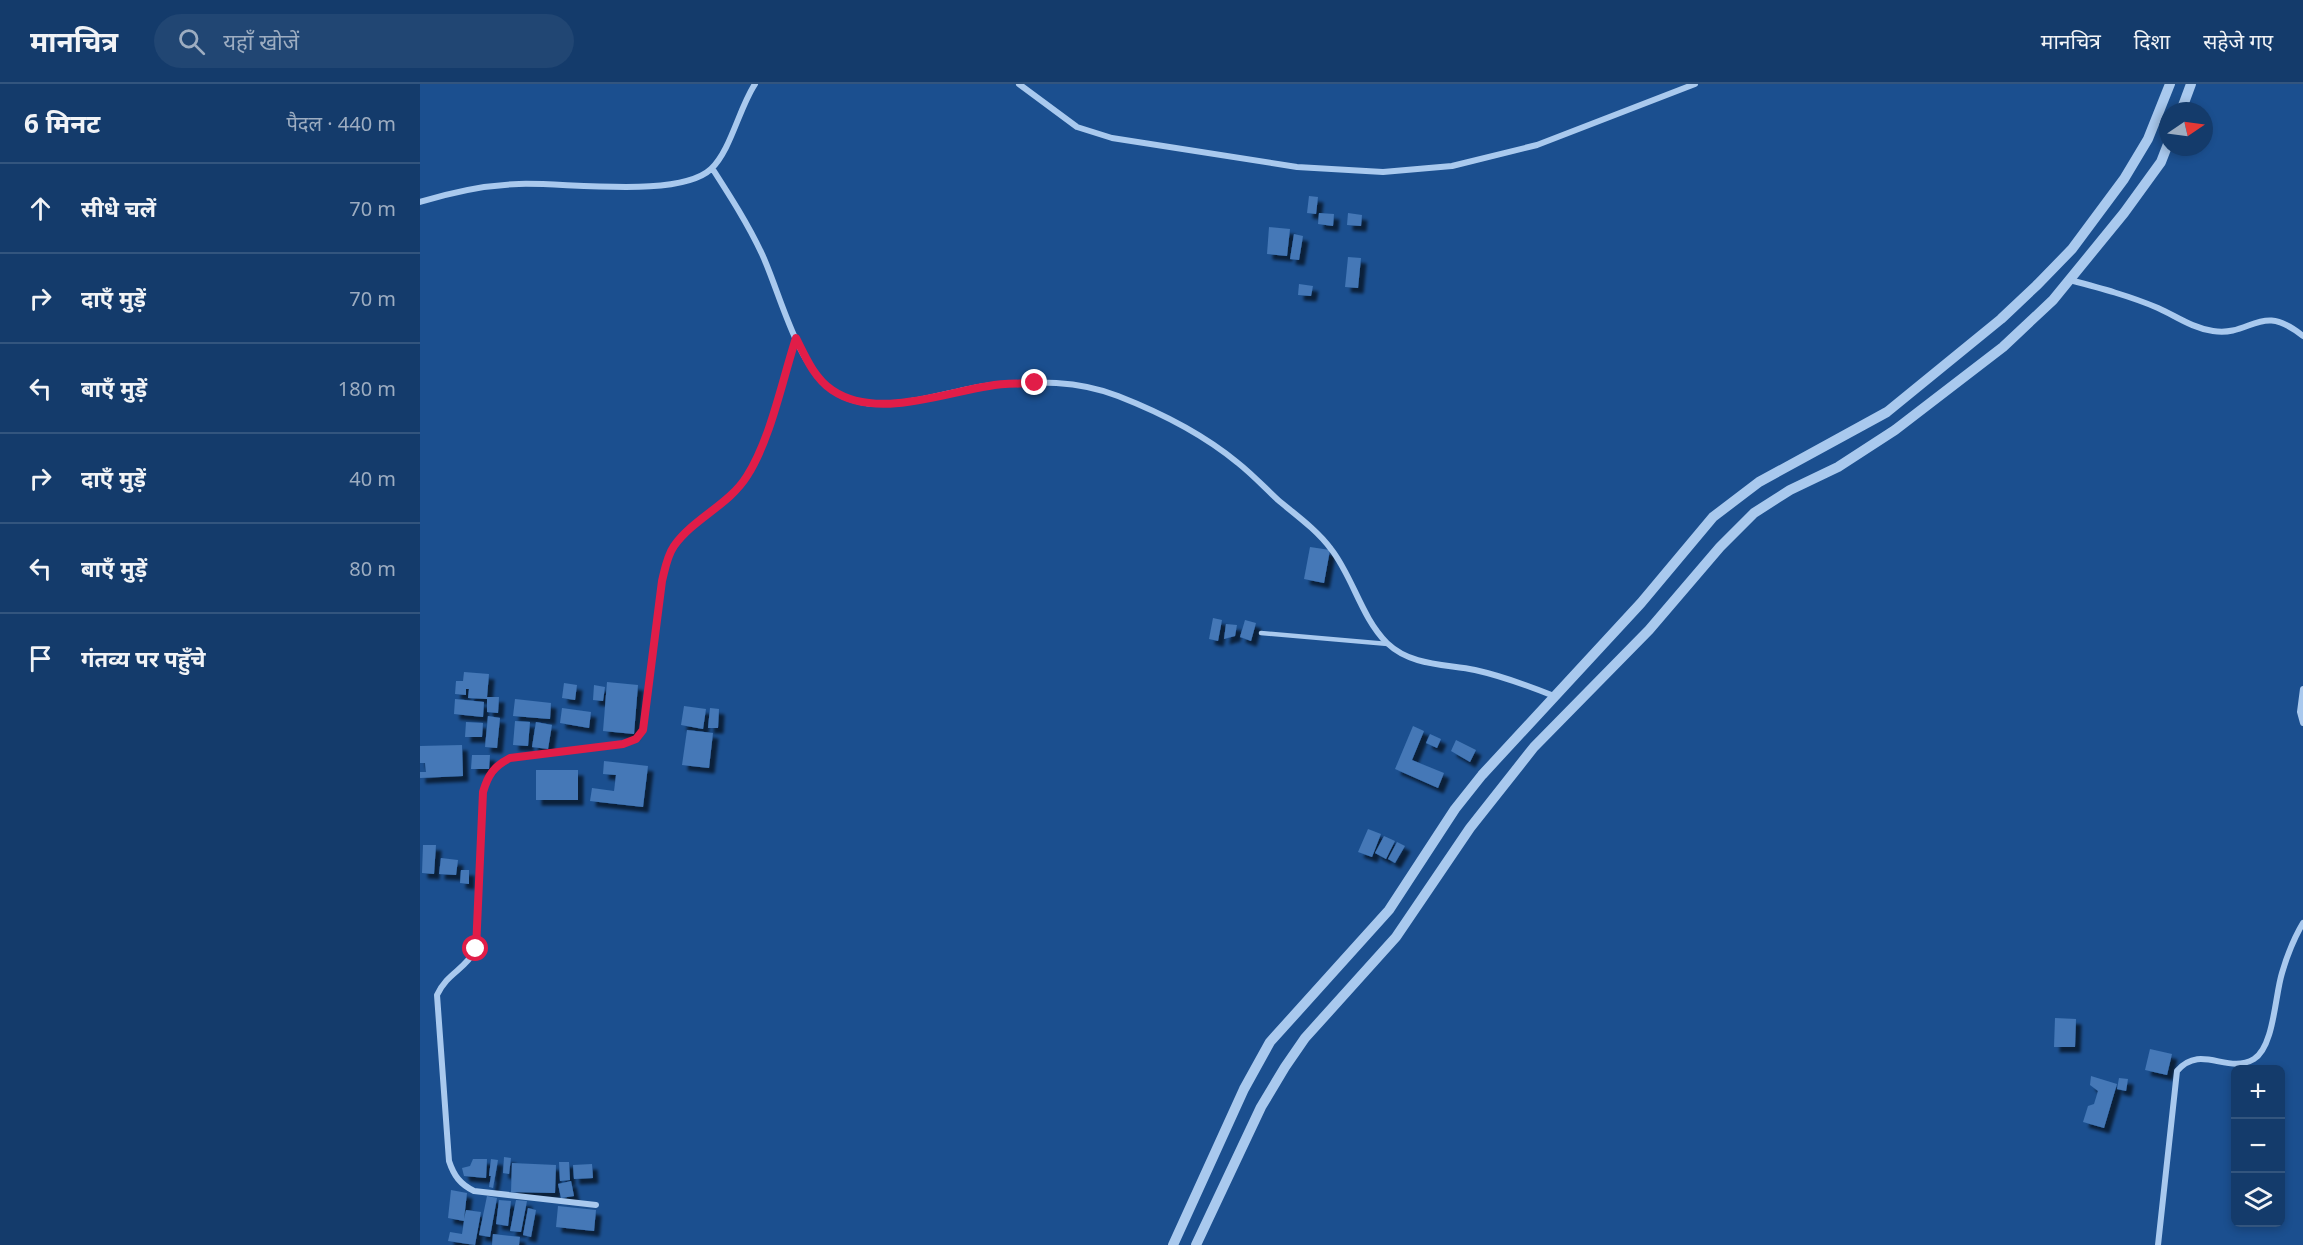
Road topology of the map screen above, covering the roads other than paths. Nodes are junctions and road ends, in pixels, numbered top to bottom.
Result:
1 (754, 84) edge
2 (1019, 84) edge
3 (1695, 84) edge
4 (2170, 84) edge
5 (2192, 84) edge
6 (2185, 102) edge
7 (2163, 156) edge
8 (712, 168) junction
9 (420, 202) edge
10 (2070, 280) junction
11 (2303, 336) edge
12 (796, 338) junction
13 (1261, 633) dead end
14 (1388, 644) junction
15 (2303, 690) edge
16 (1554, 696) junction
17 (2303, 723) edge
18 (2303, 922) edge
19 (596, 1205) dead end
20 (1173, 1245) edge
21 (1196, 1245) edge
22 (2158, 1245) edge

1 - 8 street
2 - 3 street
4 - 16 street
5 - 6 street
7 - 10 street
8 - 9 street
8 - 12 street
10 - 11 street
10 - 21 street
12 - 14 street
12 - 19 street
13 - 14 lane
14 - 16 street
15 - 17 street
16 - 20 street
18 - 22 street

